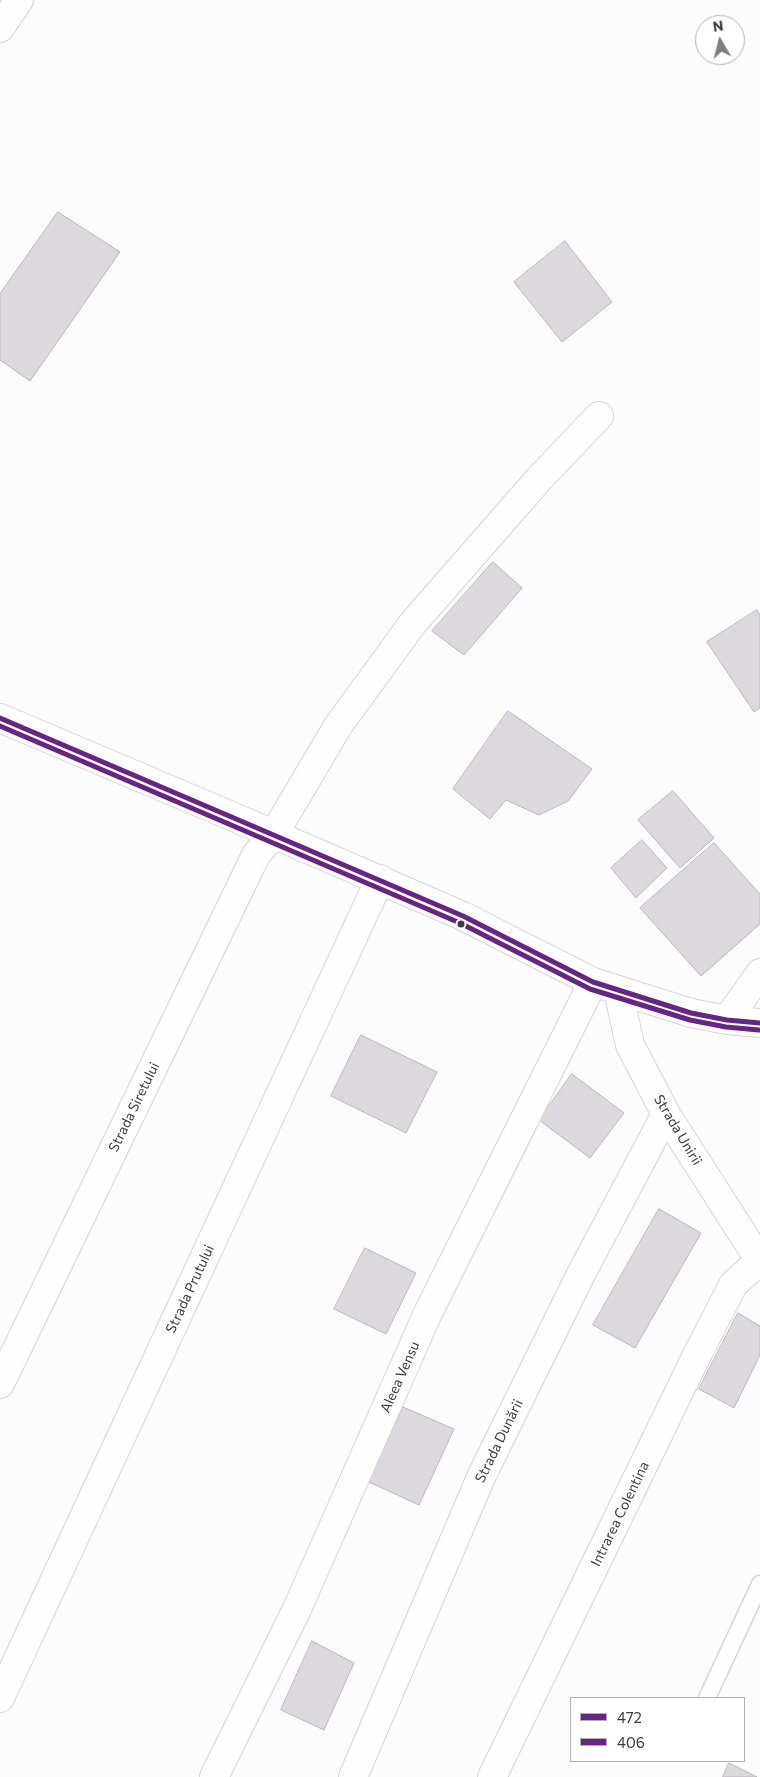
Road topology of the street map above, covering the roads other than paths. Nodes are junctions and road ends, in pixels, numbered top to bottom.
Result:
1 (19, 0) edge
2 (0, 28) edge
3 (599, 416) dead end
4 (0, 718) edge
5 (274, 834) junction
6 (380, 879) junction
7 (760, 973) edge
8 (606, 986) junction
9 (727, 1020) junction
10 (760, 1023) edge
11 (666, 1114) junction
12 (760, 1261) edge
13 (0, 1384) edge
14 (760, 1584) edge
15 (707, 1697) edge
16 (0, 1698) edge
17 (214, 1777) edge
18 (353, 1777) edge
19 (492, 1777) edge

1 - 2 street
3 - 5 street, Strada Siretului
4 - 5 street
5 - 6 street
5 - 13 street, Strada Siretului
6 - 8 street
6 - 16 street, Strada Prutului
7 - 9 street
8 - 9 street
8 - 11 street, Strada Unirii
8 - 17 street, Aleea Vensu
9 - 10 street
11 - 12 street, Strada Unirii
11 - 18 street, Strada Dunării
12 - 19 street, Intrarea Colentina
14 - 15 lane

